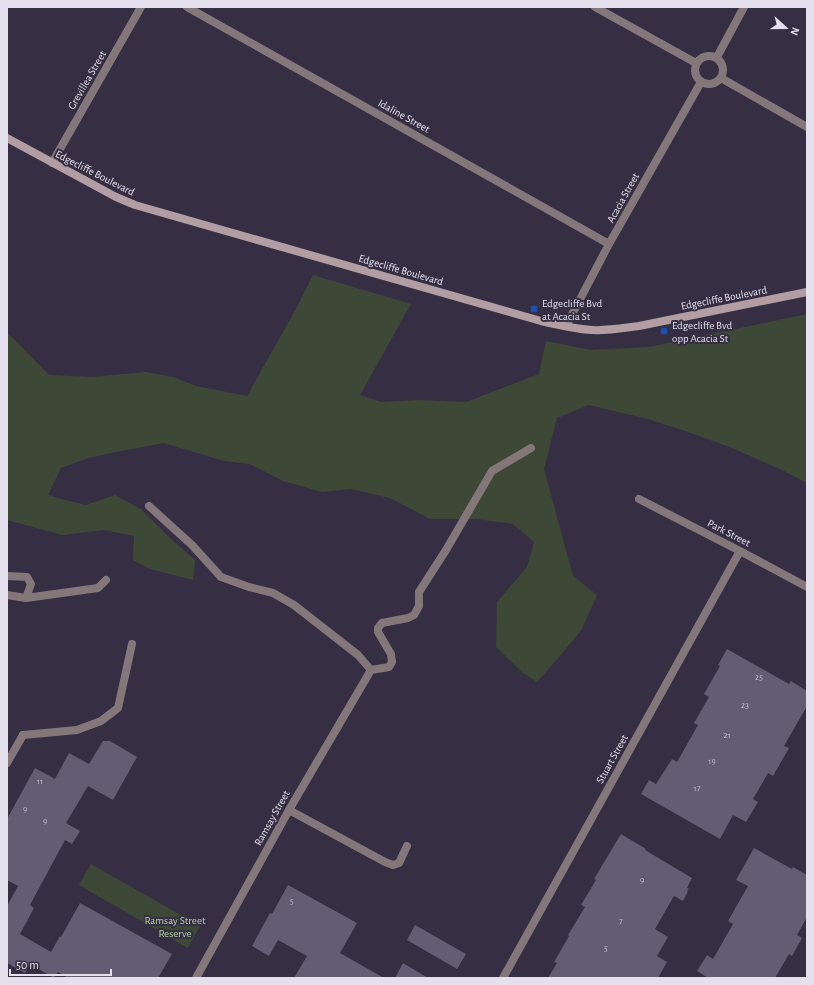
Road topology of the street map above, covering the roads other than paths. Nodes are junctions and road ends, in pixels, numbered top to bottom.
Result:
1 (141, 7) edge
2 (187, 7) edge
3 (595, 7) edge
4 (744, 7) edge
5 (717, 57) junction
6 (696, 63) junction
7 (721, 78) junction
8 (701, 82) junction
9 (807, 127) edge
10 (7, 138) edge
11 (52, 163) junction
12 (609, 244) junction
13 (807, 292) edge
14 (566, 326) junction
15 (531, 448) dead end
16 (639, 499) dead end
17 (149, 506) dead end
18 (740, 551) junction
19 (7, 576) edge
20 (106, 580) dead end
21 (807, 587) edge
22 (7, 595) edge
23 (26, 598) junction
24 (132, 644) dead end
25 (371, 670) junction
26 (7, 763) edge
27 (289, 810) junction
28 (407, 846) dead end
29 (196, 978) edge
30 (503, 978) edge

1 - 11 street, Grevillea Street
2 - 12 street, Idaline Street
3 - 6 street
4 - 5 street
5 - 6 street
5 - 7 street
6 - 8 street
7 - 8 street
7 - 9 street
8 - 12 street, Acacia Street
10 - 11 street, Edgecliffe Boulevard
11 - 14 street, Edgecliffe Boulevard
12 - 14 street, Acacia Street
13 - 14 street, Edgecliffe Boulevard
15 - 25 street
16 - 18 street, Park Street
17 - 25 street
18 - 21 street, Park Street
18 - 30 street, Stuart Street
19 - 23 street
20 - 23 street
22 - 23 street
24 - 26 street
25 - 27 street, Ramsay Street
27 - 28 street
27 - 29 street, Ramsay Street

